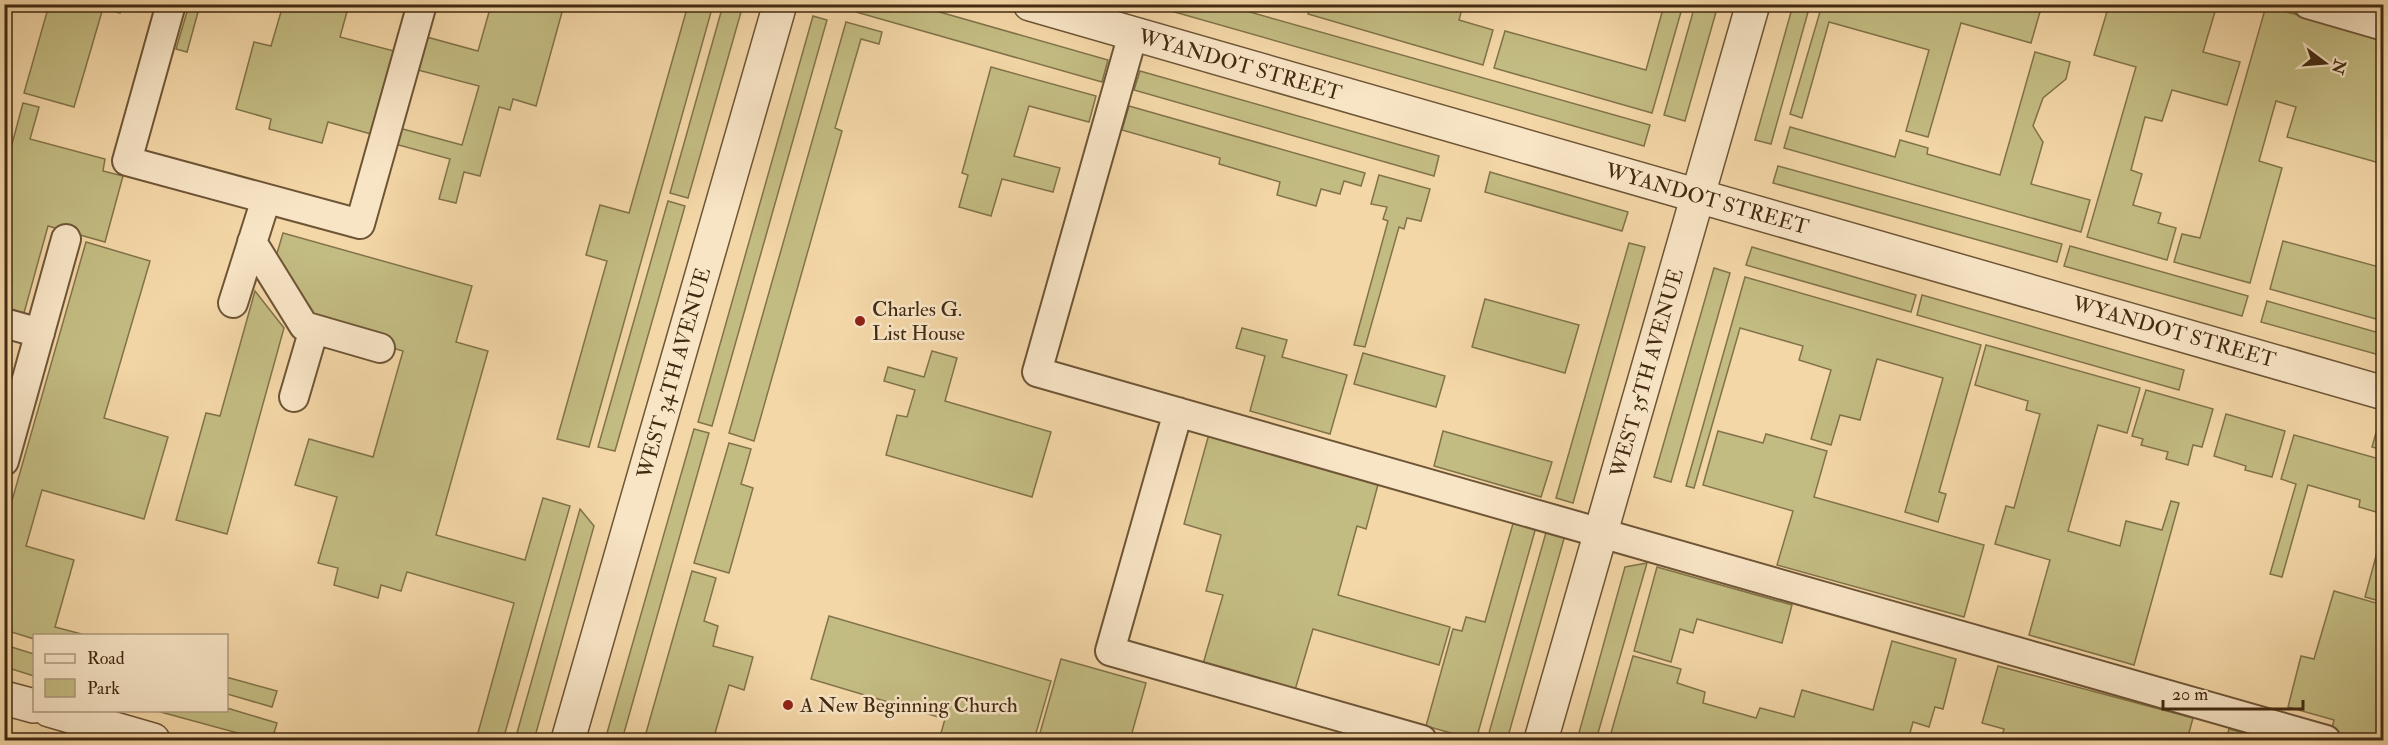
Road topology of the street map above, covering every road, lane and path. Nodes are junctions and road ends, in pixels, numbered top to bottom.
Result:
1 (171, 4) edge
2 (422, 4) edge
3 (780, 4) edge
4 (1030, 4) edge
5 (1753, 4) edge
6 (2307, 4) edge
7 (2384, 26) edge
8 (1133, 34) junction
9 (1699, 196) junction
10 (266, 199) junction
11 (66, 238) dead end
12 (252, 242) junction
13 (233, 303) dead end
14 (4, 323) edge
15 (314, 329) junction
16 (40, 333) junction
17 (380, 348) dead end
18 (2384, 393) edge
19 (294, 397) dead end
20 (1178, 412) junction
21 (4, 461) edge
22 (1601, 533) junction
23 (4, 698) edge
24 (33, 706) edge
25 (52, 712) edge
26 (153, 741) edge
27 (568, 741) edge
28 (1422, 741) edge
29 (1541, 741) edge
30 (2326, 741) edge

1 - 10 lane
2 - 10 lane
3 - 27 street, WEST 34TH AVENUE
4 - 8 street, WYANDOT STREET
5 - 9 street, WEST 35TH AVENUE
6 - 7 lane
8 - 9 street, WYANDOT STREET
8 - 20 lane
9 - 18 street, WYANDOT STREET
9 - 22 street, WEST 35TH AVENUE
10 - 12 lane
11 - 16 lane
12 - 13 lane
12 - 15 lane
14 - 16 lane
15 - 17 lane
15 - 19 lane
16 - 21 lane
20 - 22 lane
20 - 28 lane
22 - 29 street, WEST 35TH AVENUE
22 - 30 lane
23 - 24 street
25 - 26 street

